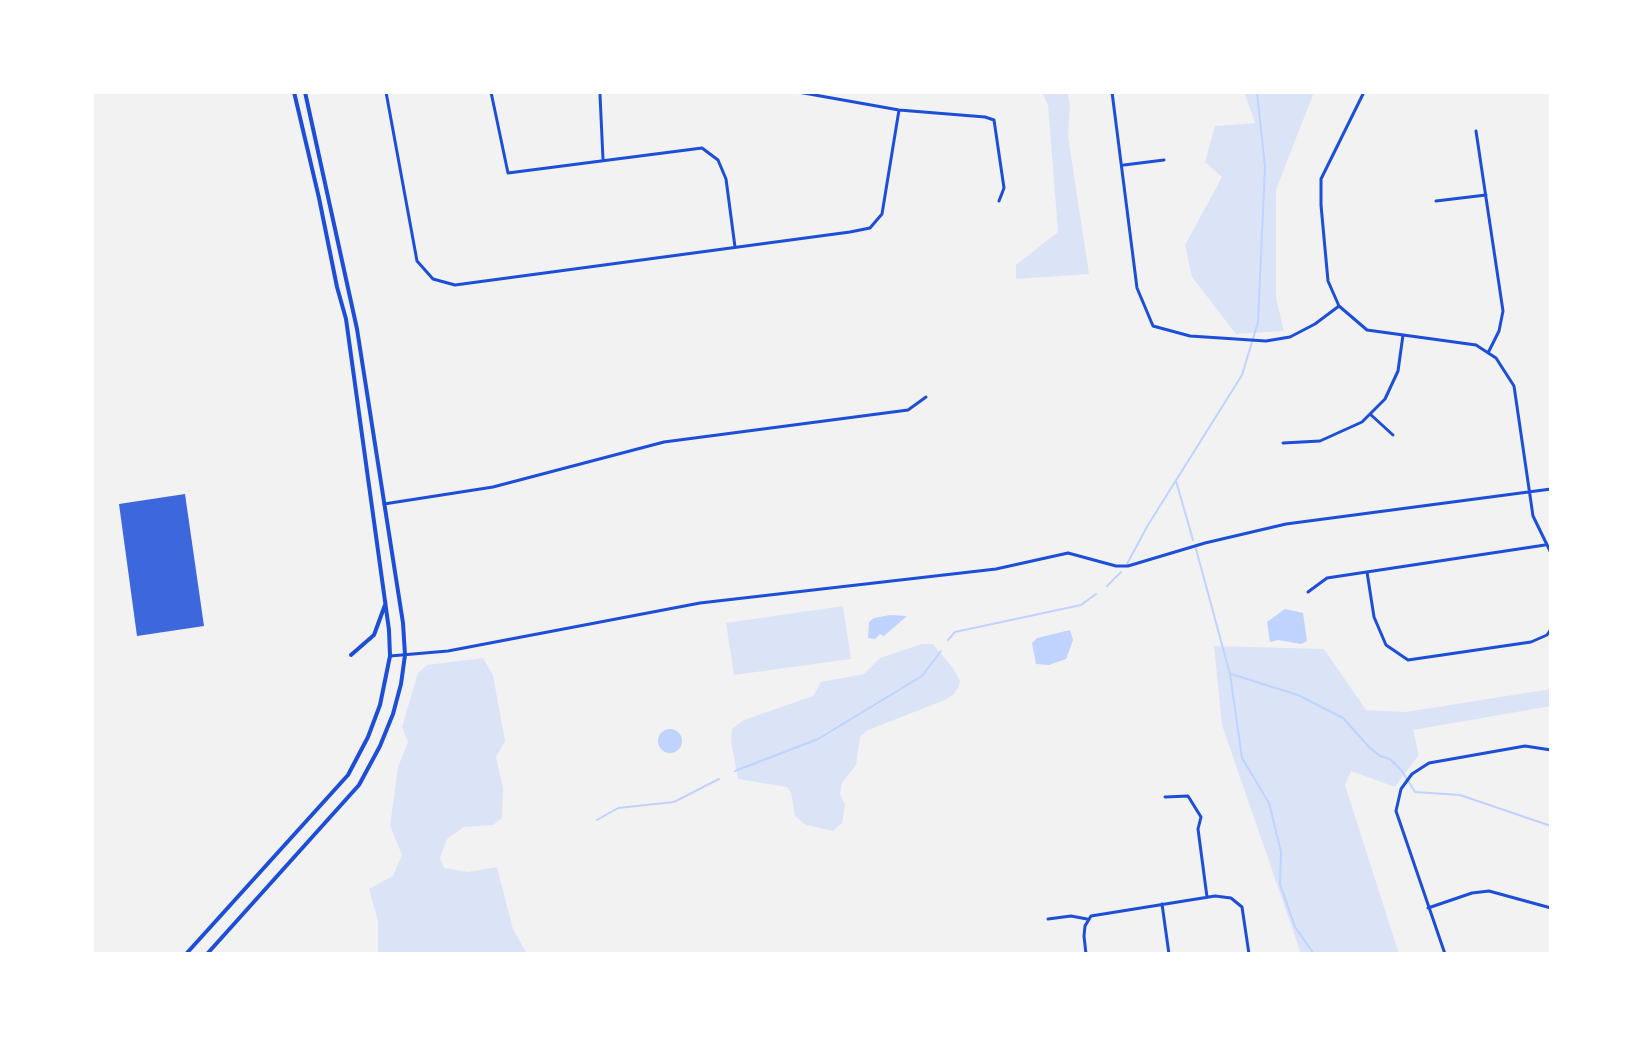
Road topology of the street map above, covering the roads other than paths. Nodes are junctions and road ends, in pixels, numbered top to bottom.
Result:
1 (294, 92) edge
2 (305, 92) edge
3 (386, 92) edge
4 (491, 92) edge
5 (798, 92) edge
6 (1112, 92) edge
7 (1364, 92) edge
8 (600, 95) dead end
9 (899, 110) junction
10 (1476, 131) dead end
11 (1164, 160) dead end
12 (603, 161) junction
13 (1122, 165) junction
14 (1486, 195) junction
15 (999, 201) dead end
16 (1436, 201) dead end
17 (735, 248) junction
18 (1339, 306) junction
19 (1403, 335) junction
20 (1489, 352) junction
21 (926, 397) dead end
22 (1370, 414) junction
23 (1393, 435) dead end
24 (1283, 443) dead end
25 (1551, 489) edge
26 (1528, 490) junction
27 (384, 504) junction
28 (1546, 545) junction
29 (1551, 553) edge
30 (1367, 572) junction
31 (1308, 592) dead end
32 (385, 603) junction
33 (1551, 629) edge
34 (351, 655) dead end
35 (405, 655) junction
36 (390, 656) junction
37 (1551, 750) edge
38 (1165, 797) dead end
39 (1207, 897) junction
40 (1162, 904) junction
41 (1428, 908) junction
42 (1551, 908) edge
43 (1048, 919) dead end
44 (1087, 919) junction
45 (186, 954) edge
46 (207, 954) edge
47 (1086, 954) edge
48 (1169, 954) edge
49 (1249, 954) edge
50 (1445, 954) edge

1 - 32 street
2 - 27 street
3 - 17 street
4 - 12 street
5 - 9 street
6 - 13 street
7 - 18 street
8 - 12 street
9 - 15 street
9 - 17 street
10 - 14 street
11 - 13 street
12 - 17 street
13 - 18 street
14 - 16 street
14 - 20 street
18 - 19 street
19 - 20 street
19 - 22 street
20 - 26 street
21 - 27 street
22 - 23 street
22 - 24 street
25 - 26 street
26 - 28 street
26 - 35 street
27 - 35 street
28 - 29 street
28 - 30 street
30 - 31 street
30 - 33 street
32 - 34 street
32 - 36 street
35 - 36 street
35 - 46 street
36 - 45 street
37 - 41 street
38 - 39 street
39 - 40 street
39 - 49 street
40 - 44 street
40 - 48 street
41 - 42 street
41 - 50 street
43 - 44 street
44 - 47 street

